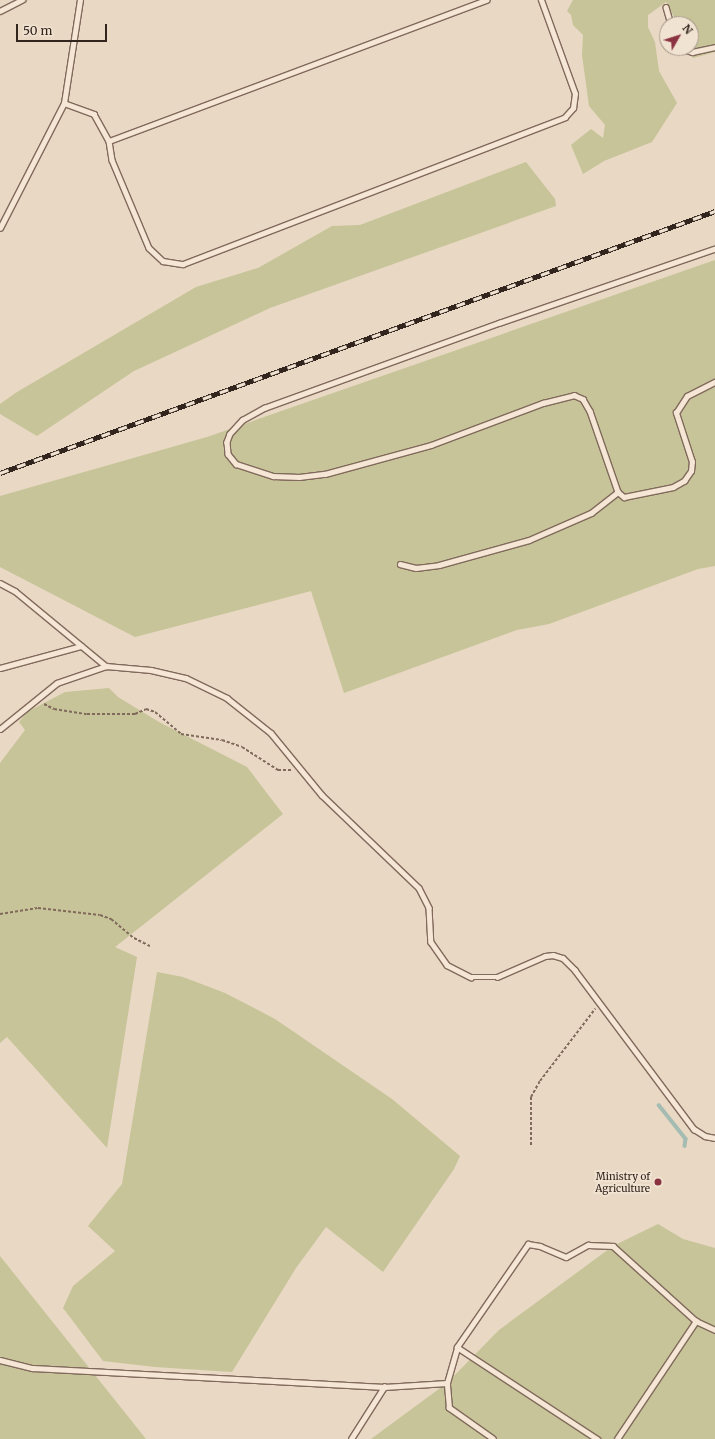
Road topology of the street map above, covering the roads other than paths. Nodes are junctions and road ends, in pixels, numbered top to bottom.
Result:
1 (22, 0) edge
2 (80, 0) edge
3 (486, 0) edge
4 (541, 0) edge
5 (666, 7) dead end
6 (0, 11) edge
7 (669, 16) edge
8 (715, 47) edge
9 (699, 50) edge
10 (64, 103) junction
11 (109, 141) junction
12 (0, 228) edge
13 (715, 249) edge
14 (715, 382) edge
15 (618, 492) junction
16 (400, 564) dead end
17 (0, 583) edge
18 (81, 646) junction
19 (106, 666) junction
20 (0, 668) edge
21 (0, 729) edge
22 (715, 1138) edge
23 (696, 1321) junction
24 (715, 1330) edge
25 (457, 1347) junction
26 (0, 1360) edge
27 (447, 1383) junction
28 (384, 1387) junction
29 (351, 1439) edge
30 (493, 1439) edge
31 (597, 1439) edge
32 (617, 1439) edge

1 - 6 lane
2 - 10 lane
3 - 11 lane
4 - 11 lane
5 - 7 lane
8 - 9 lane
10 - 11 lane
10 - 12 lane
13 - 15 lane
14 - 15 lane
15 - 16 lane
17 - 18 lane
18 - 19 lane
18 - 20 lane
19 - 21 lane
19 - 22 lane
23 - 24 lane
23 - 25 lane
23 - 32 lane
25 - 27 lane
25 - 31 lane
26 - 28 lane
27 - 28 lane
27 - 30 lane
28 - 29 lane

